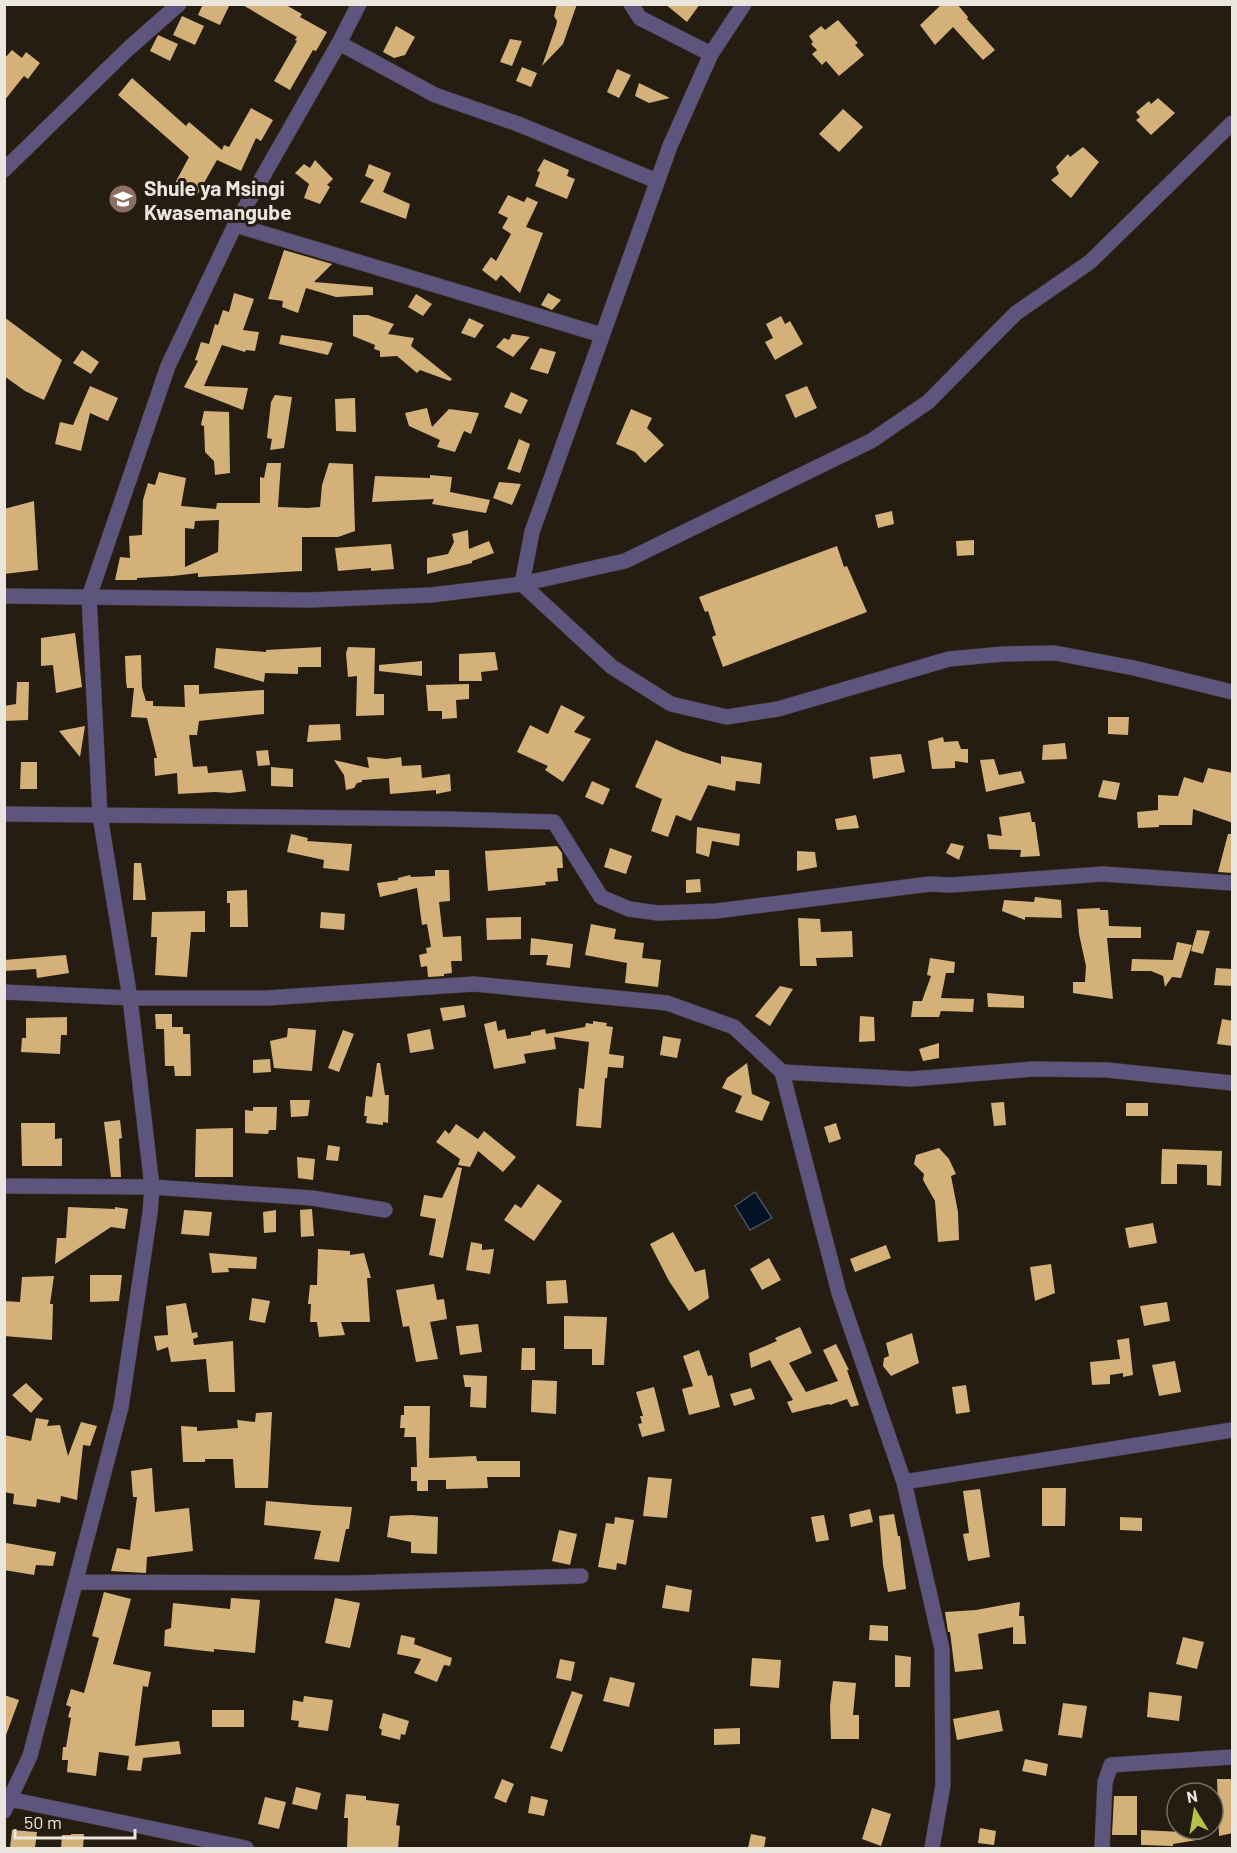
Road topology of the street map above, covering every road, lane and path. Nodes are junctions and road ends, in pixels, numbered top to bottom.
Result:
1 (179, 4) edge
2 (359, 4) edge
3 (631, 4) edge
4 (744, 4) edge
5 (339, 43) junction
6 (711, 54) junction
7 (1233, 123) edge
8 (4, 170) edge
9 (657, 181) junction
10 (235, 225) junction
11 (602, 335) junction
12 (522, 584) junction
13 (4, 596) edge
14 (89, 597) junction
15 (1233, 692) edge
16 (4, 814) edge
17 (100, 816) junction
18 (1233, 883) edge
19 (4, 992) edge
20 (130, 998) junction
21 (782, 1072) junction
22 (1233, 1083) edge
23 (4, 1186) edge
24 (152, 1187) junction
25 (385, 1210) dead end
26 (1233, 1430) edge
27 (904, 1482) junction
28 (581, 1576) dead end
29 (75, 1582) junction
30 (1233, 1757) edge
31 (6, 1803) edge
32 (246, 1848) edge
33 (932, 1848) edge
34 (1102, 1848) edge

1 - 8 street
2 - 5 street
3 - 6 street
4 - 6 street
5 - 9 street
5 - 10 street
6 - 9 street
7 - 12 street
9 - 11 street
10 - 11 street
10 - 14 street
11 - 12 street
12 - 14 street
12 - 15 street
13 - 14 street
14 - 17 street
16 - 17 street
17 - 18 street
17 - 20 street
19 - 20 street
20 - 21 street
20 - 24 street
21 - 22 street
21 - 27 street
23 - 24 street
24 - 25 street
24 - 29 street
26 - 27 street
27 - 33 street
28 - 29 street
29 - 31 street
30 - 34 street
31 - 32 street

